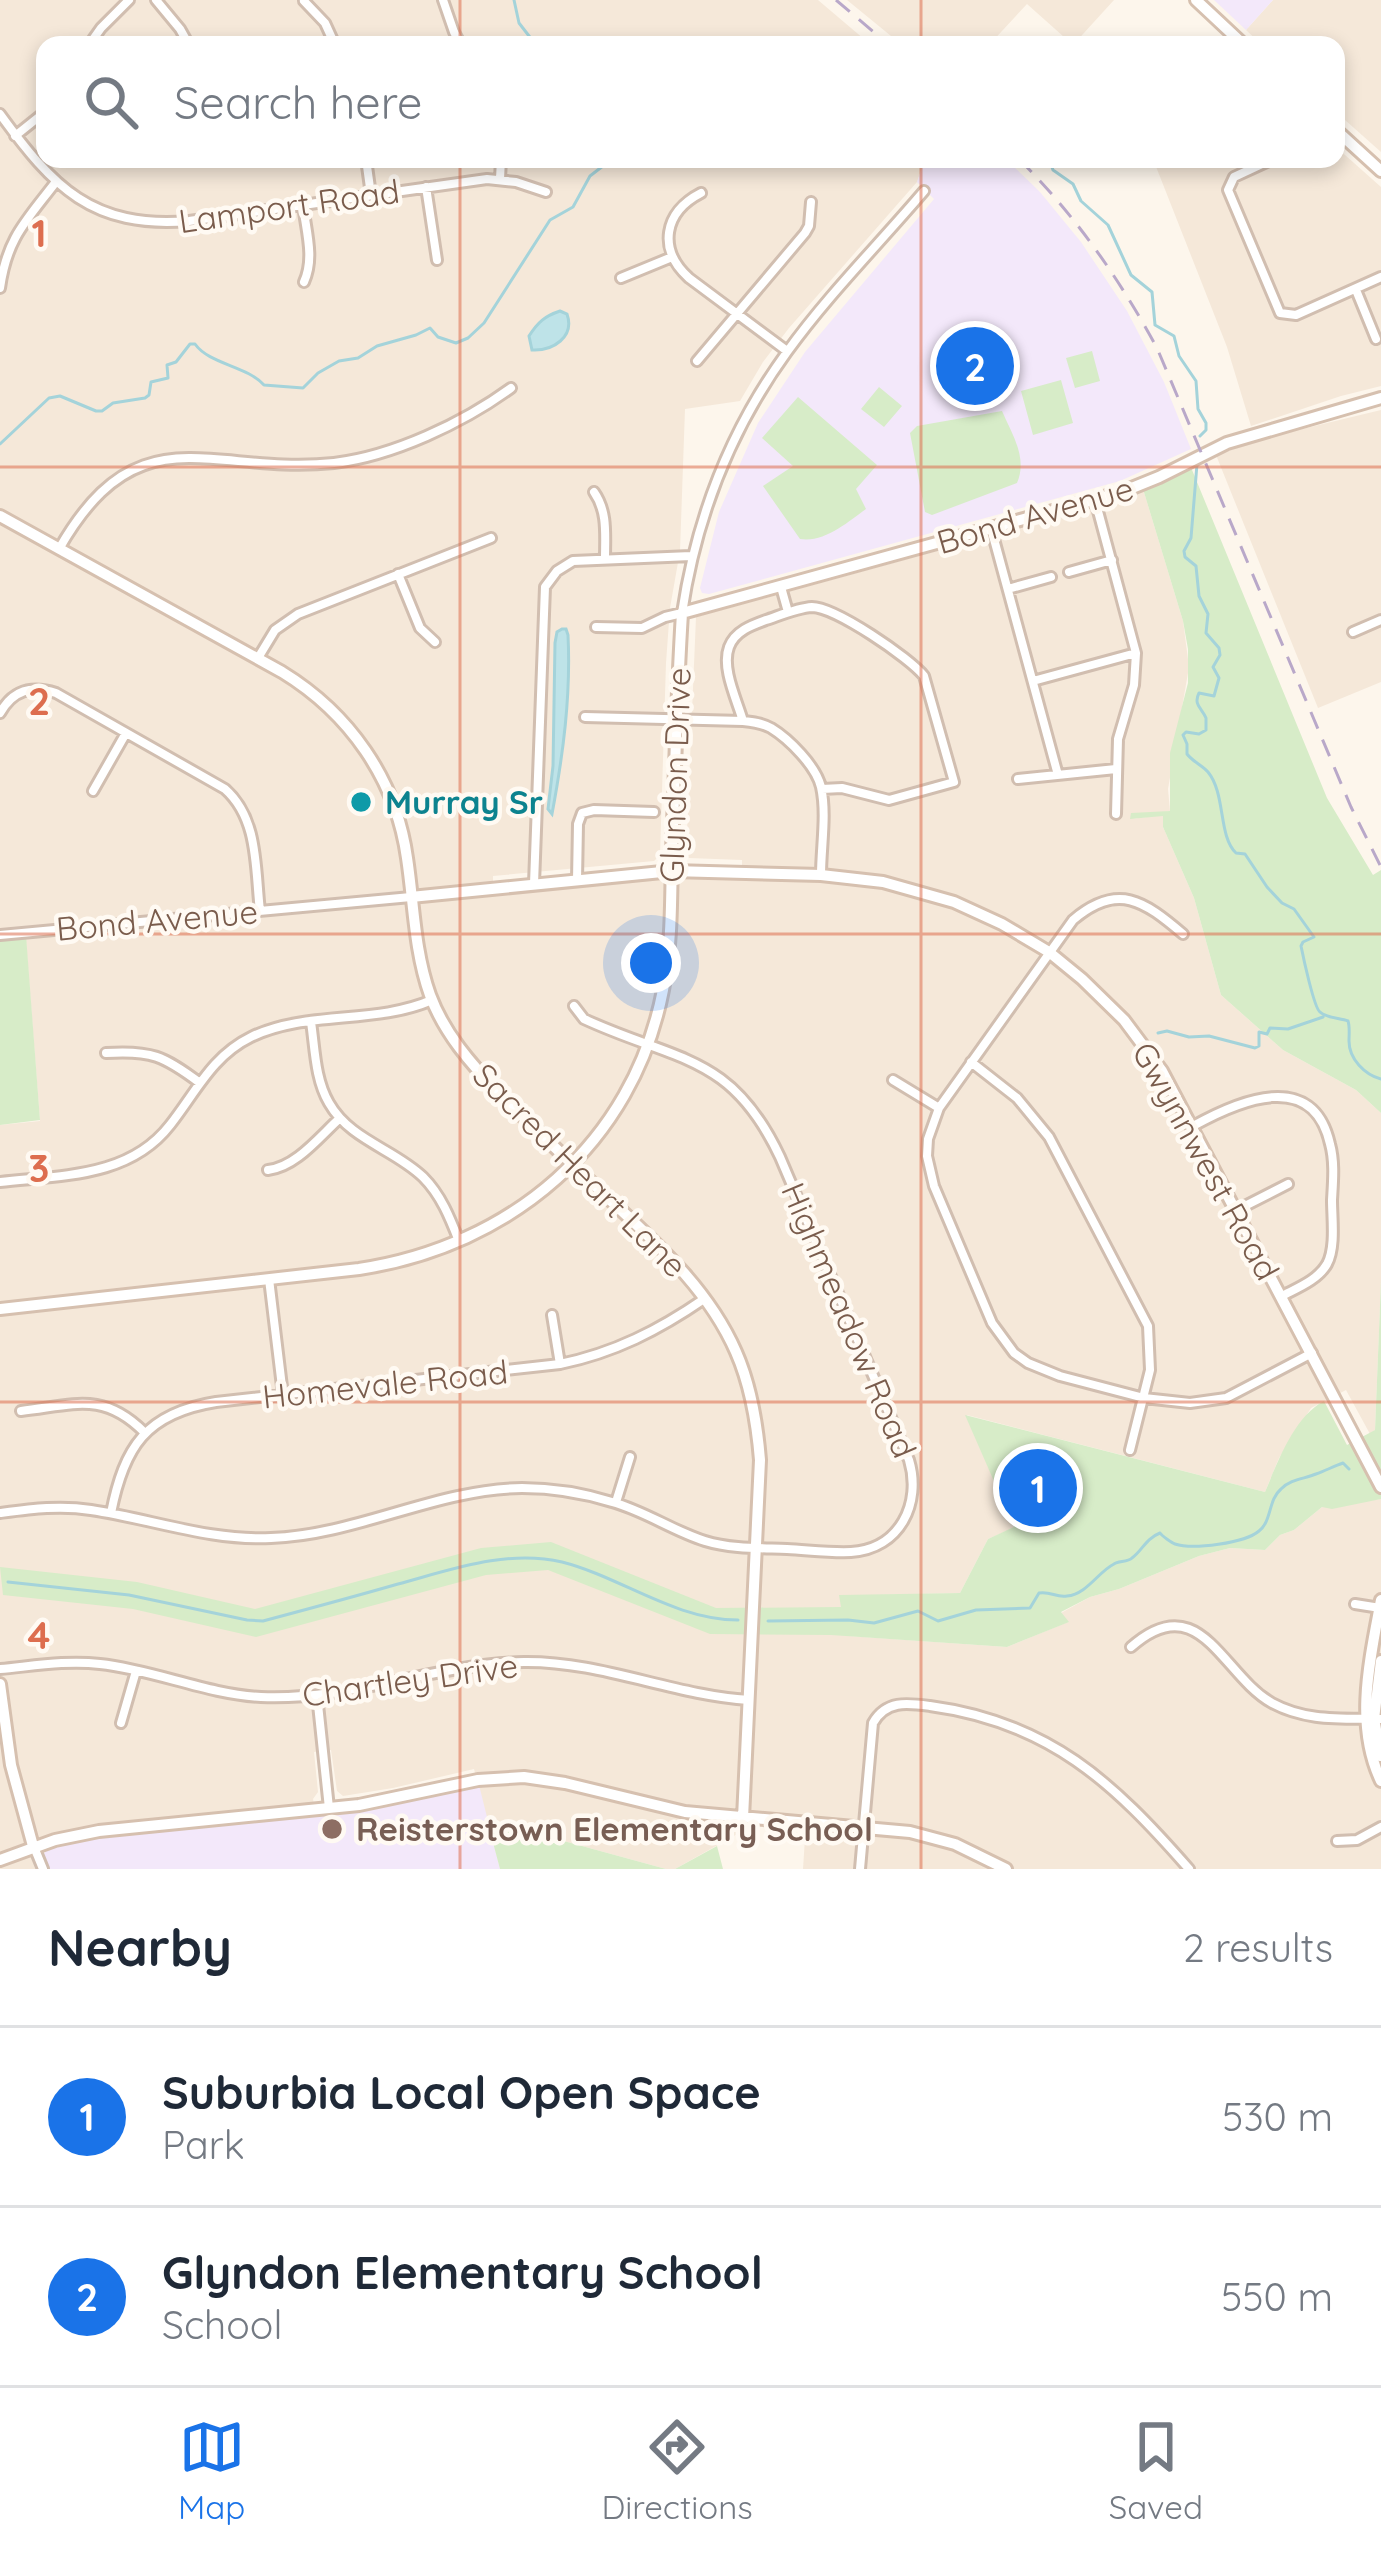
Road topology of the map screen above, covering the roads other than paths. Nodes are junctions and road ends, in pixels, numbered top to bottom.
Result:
1 (129, 0) edge
2 (156, 0) edge
3 (443, 0) edge
4 (1196, 0) edge
5 (304, 2) edge
6 (96, 36) edge
7 (184, 36) edge
8 (331, 36) edge
9 (456, 36) edge
10 (1234, 36) edge
11 (0, 115) edge
12 (36, 119) edge
13 (15, 136) junction
14 (1345, 138) edge
15 (36, 161) edge
16 (42, 168) edge
17 (367, 168) edge
18 (501, 168) edge
19 (1254, 168) edge
20 (1381, 171) edge
21 (500, 179) junction
22 (55, 183) junction
23 (426, 187) junction
24 (924, 191) dead end
25 (546, 192) dead end
26 (701, 194) dead end
27 (371, 195) junction
28 (811, 202) dead end
29 (303, 206) junction
30 (672, 257) junction
31 (437, 260) dead end
32 (1381, 277) edge
33 (621, 278) dead end
34 (304, 282) dead end
35 (0, 288) edge
36 (1356, 290) junction
37 (736, 316) junction
38 (1376, 339) dead end
39 (788, 351) junction
40 (697, 361) dead end
41 (511, 388) dead end
42 (1381, 398) edge
43 (594, 492) dead end
44 (1095, 500) junction
45 (1, 518) edge
46 (991, 528) junction
47 (491, 538) dead end
48 (59, 549) junction
49 (691, 556) junction
50 (605, 559) junction
51 (1112, 560) junction
52 (1069, 572) dead end
53 (398, 574) junction
54 (1051, 577) dead end
55 (781, 587) junction
56 (1008, 589) junction
57 (788, 612) junction
58 (682, 614) junction
59 (1381, 620) edge
60 (596, 627) dead end
61 (1353, 632) dead end
62 (435, 643) dead end
63 (1136, 653) junction
64 (258, 658) junction
65 (1034, 681) junction
66 (0, 713) edge
67 (585, 717) dead end
68 (677, 719) junction
69 (743, 721) junction
70 (126, 733) junction
71 (1116, 769) junction
72 (1058, 775) junction
73 (1018, 779) dead end
74 (822, 789) junction
75 (93, 791) dead end
76 (654, 812) dead end
77 (1116, 814) dead end
78 (672, 871) junction
79 (821, 875) junction
80 (577, 880) junction
81 (534, 884) junction
82 (411, 897) junction
83 (260, 911) junction
84 (0, 934) edge
85 (1183, 934) dead end
86 (1048, 952) junction
87 (432, 1000) junction
88 (574, 1006) dead end
89 (311, 1022) junction
90 (648, 1044) junction
91 (106, 1053) dead end
92 (971, 1062) junction
93 (893, 1079) dead end
94 (200, 1083) junction
95 (939, 1108) junction
96 (340, 1118) junction
97 (1193, 1126) junction
98 (572, 1163) junction
99 (268, 1170) dead end
100 (0, 1182) edge
101 (1288, 1184) dead end
102 (1237, 1210) junction
103 (460, 1243) junction
104 (269, 1279) junction
105 (1282, 1296) junction
106 (706, 1298) junction
107 (0, 1309) edge
108 (552, 1316) dead end
109 (1312, 1353) junction
110 (560, 1364) junction
111 (283, 1395) junction
112 (1144, 1398) junction
113 (21, 1411) dead end
114 (144, 1432) junction
115 (1130, 1450) dead end
116 (630, 1457) dead end
117 (1381, 1487) edge
118 (616, 1502) junction
119 (0, 1513) edge
120 (111, 1513) junction
121 (757, 1548) junction
122 (1355, 1604) dead end
123 (1380, 1605) edge
124 (1131, 1647) dead end
125 (1381, 1661) edge
126 (0, 1669) edge
127 (136, 1671) junction
128 (0, 1684) edge
129 (317, 1695) junction
130 (749, 1700) junction
131 (1374, 1719) edge
132 (121, 1723) dead end
133 (1381, 1756) edge
134 (1380, 1776) edge
135 (329, 1808) junction
136 (743, 1818) junction
137 (863, 1827) junction
138 (1381, 1827) edge
139 (1337, 1841) dead end
140 (34, 1846) junction
141 (0, 1860) edge
142 (43, 1869) edge
143 (860, 1869) edge
144 (1006, 1869) edge
145 (1189, 1869) edge

1 - 6 street
2 - 7 street
3 - 9 street
4 - 10 street
5 - 8 street
11 - 13 street, Lamport Road
12 - 13 street
13 - 15 street, Lamport Road
14 - 20 street
16 - 22 street, Lamport Road
17 - 27 street
18 - 21 street
19 - 36 street
21 - 23 street, Lamport Road
21 - 25 street, Lamport Road
22 - 29 street, Lamport Road
22 - 35 street
23 - 27 street, Lamport Road
23 - 31 street
24 - 39 street, Glyndon Drive
26 - 30 street
27 - 29 street, Lamport Road
28 - 37 street
29 - 34 street
30 - 33 street
30 - 37 street
32 - 36 street
36 - 38 street
37 - 39 street
37 - 40 street
39 - 49 street, Glyndon Drive
41 - 48 street
42 - 44 street, Bond Avenue
43 - 50 street
44 - 46 street, Bond Avenue
44 - 51 street
45 - 48 street, Sacred Heart Lane
46 - 55 street, Bond Avenue
46 - 56 street
47 - 53 street
48 - 64 street, Sacred Heart Lane
49 - 50 street
49 - 58 street, Glyndon Drive
50 - 81 street
51 - 52 street
51 - 63 street
53 - 62 street
53 - 64 street
54 - 56 street
55 - 57 street
55 - 58 street, Bond Avenue
56 - 65 street
57 - 69 street
57 - 74 street
58 - 60 street
58 - 68 street, Glyndon Drive
59 - 61 street
63 - 65 street
63 - 71 street
64 - 82 street, Sacred Heart Lane
65 - 72 street
66 - 70 street
67 - 68 street
68 - 69 street
68 - 78 street, Glyndon Drive
69 - 74 street
70 - 75 street
70 - 83 street
71 - 72 street
71 - 77 street
72 - 73 street
74 - 79 street
76 - 80 street
78 - 79 street, Gwynnwest Road
78 - 80 street, Bond Avenue
78 - 90 street, Glyndon Drive
79 - 86 street, Gwynnwest Road
80 - 81 street, Bond Avenue
81 - 82 street, Bond Avenue
82 - 83 street, Bond Avenue
82 - 87 street, Sacred Heart Lane
83 - 84 street, Bond Avenue
85 - 86 street
86 - 92 street
86 - 97 street, Gwynnwest Road
87 - 89 street
87 - 98 street, Sacred Heart Lane
88 - 90 street, Highmeadow Road
89 - 94 street
89 - 96 street
90 - 98 street, Glyndon Drive
90 - 121 street, Highmeadow Road
91 - 94 street
92 - 95 street
92 - 112 street
93 - 95 street
94 - 100 street
95 - 112 street
96 - 99 street
96 - 103 street
97 - 102 street, Gwynnwest Road
97 - 105 street
98 - 103 street, Glyndon Drive
98 - 106 street, Sacred Heart Lane
101 - 102 street
102 - 105 street, Gwynnwest Road
103 - 104 street, Glyndon Drive
104 - 107 street, Glyndon Drive
104 - 111 street
105 - 109 street, Gwynnwest Road
106 - 110 street, Homevale Road
106 - 121 street, Sacred Heart Lane
108 - 110 street
109 - 112 street
109 - 117 street, Gwynnwest Road
110 - 111 street, Homevale Road
111 - 114 street, Homevale Road
112 - 115 street
113 - 114 street
114 - 120 street
116 - 118 street
118 - 120 street, Highmeadow Road
118 - 121 street, Highmeadow Road
119 - 120 street, Highmeadow Road
121 - 130 street, Sacred Heart Lane
122 - 123 street
123 - 131 street
124 - 131 street
125 - 131 street
126 - 127 street, Chartley Drive
127 - 129 street, Chartley Drive
127 - 132 street
128 - 140 street
129 - 130 street, Chartley Drive
129 - 135 street
130 - 136 street, Sacred Heart Lane
131 - 133 street
131 - 134 street
135 - 136 street
135 - 140 street
136 - 137 street
137 - 143 street
137 - 144 street
137 - 145 street
138 - 139 street
140 - 141 street
140 - 142 street

